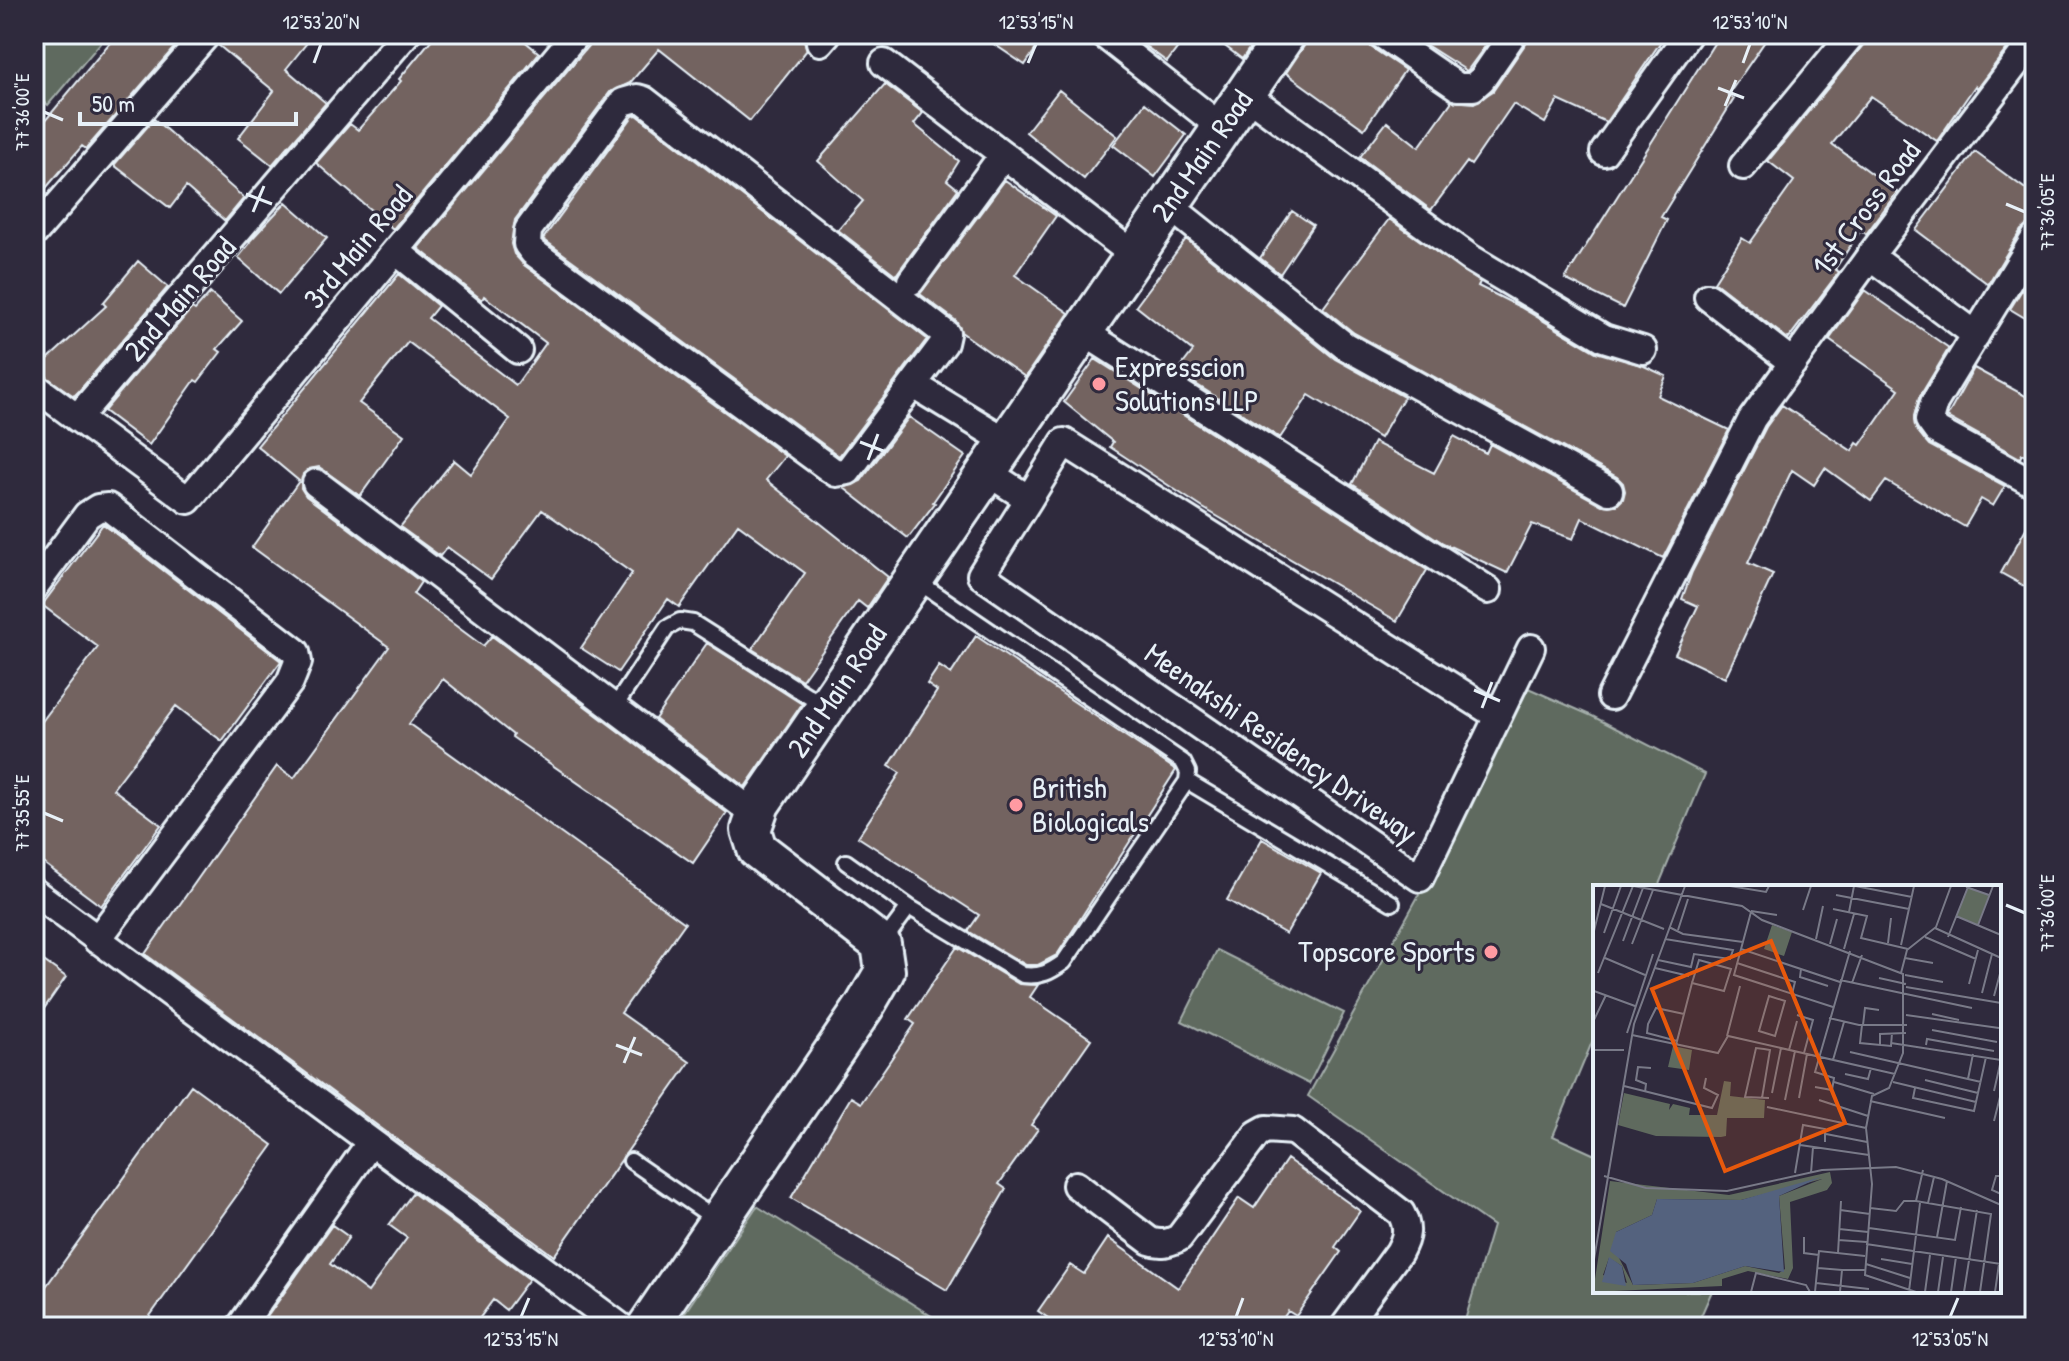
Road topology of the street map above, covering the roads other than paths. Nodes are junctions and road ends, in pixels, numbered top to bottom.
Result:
1 (207, 34) edge
2 (406, 34) edge
3 (576, 34) edge
4 (1103, 34) edge
5 (1286, 34) edge
6 (1381, 34) edge
7 (1513, 34) edge
8 (1688, 34) edge
9 (1852, 34) edge
10 (2035, 38) edge
11 (884, 63) dead end
12 (1245, 94) junction
13 (1221, 127) junction
14 (1604, 152) dead end
15 (1003, 155) junction
16 (1743, 166) dead end
17 (1167, 204) junction
18 (34, 233) edge
19 (2035, 238) edge
20 (396, 251) junction
21 (1134, 255) junction
22 (1870, 256) junction
23 (911, 281) dead end
24 (1708, 297) dead end
25 (1082, 331) junction
26 (1976, 335) junction
27 (518, 350) dead end
28 (1643, 350) dead end
29 (1793, 363) junction
30 (914, 385) junction
31 (34, 386) edge
32 (77, 418) junction
33 (991, 464) junction
34 (316, 483) dead end
35 (2035, 484) edge
36 (1609, 491) dead end
37 (1026, 502) junction
38 (914, 579) junction
39 (34, 587) edge
40 (1488, 590) dead end
41 (1531, 648) dead end
42 (1611, 696) dead end
43 (826, 707) junction
44 (614, 708) junction
45 (1498, 716) junction
46 (1187, 781) junction
47 (756, 815) junction
48 (846, 862) dead end
49 (34, 892) edge
50 (1392, 903) dead end
51 (909, 907) junction
52 (97, 940) junction
53 (881, 944) junction
54 (371, 1142) junction
55 (631, 1161) dead end
56 (1076, 1185) dead end
57 (718, 1222) junction
58 (606, 1323) edge
59 (240, 1327) edge
60 (647, 1327) edge
61 (1344, 1327) edge

1 - 18 street
2 - 32 street, 2nd Main Road
3 - 20 street, 3rd Main Road
4 - 13 street
5 - 12 street, 2nd Main Road
6 - 7 street
8 - 14 street
9 - 16 street
10 - 22 street, 1st Cross Road
11 - 15 street
12 - 13 street, 2nd Main Road
12 - 28 street
13 - 17 street, 2nd Main Road
15 - 21 street
15 - 23 street
17 - 21 street, 2nd Main Road
17 - 36 street
19 - 26 street
20 - 27 street
20 - 32 street, 3rd Main Road
21 - 25 street, 2nd Main Road
22 - 26 street
22 - 29 street, 1st Cross Road
24 - 29 street
25 - 33 street, 2nd Main Road
25 - 40 street
26 - 35 street
29 - 42 street, 1st Cross Road
30 - 30 street
30 - 33 street
31 - 32 street
33 - 37 street
33 - 38 street, 2nd Main Road
34 - 44 street
37 - 45 street, Meenakshi Residency Driveway
37 - 45 street, Meenakshi Residency Driveway
38 - 43 street, 2nd Main Road
38 - 46 lane
39 - 52 street
41 - 45 street
43 - 44 lane
43 - 47 street, 2nd Main Road
44 - 47 street
46 - 50 lane
46 - 51 lane
47 - 53 street
48 - 51 lane
49 - 52 street
51 - 53 lane
52 - 54 street
53 - 57 street
54 - 58 street
54 - 59 street
55 - 57 lane
56 - 61 street
57 - 60 street

